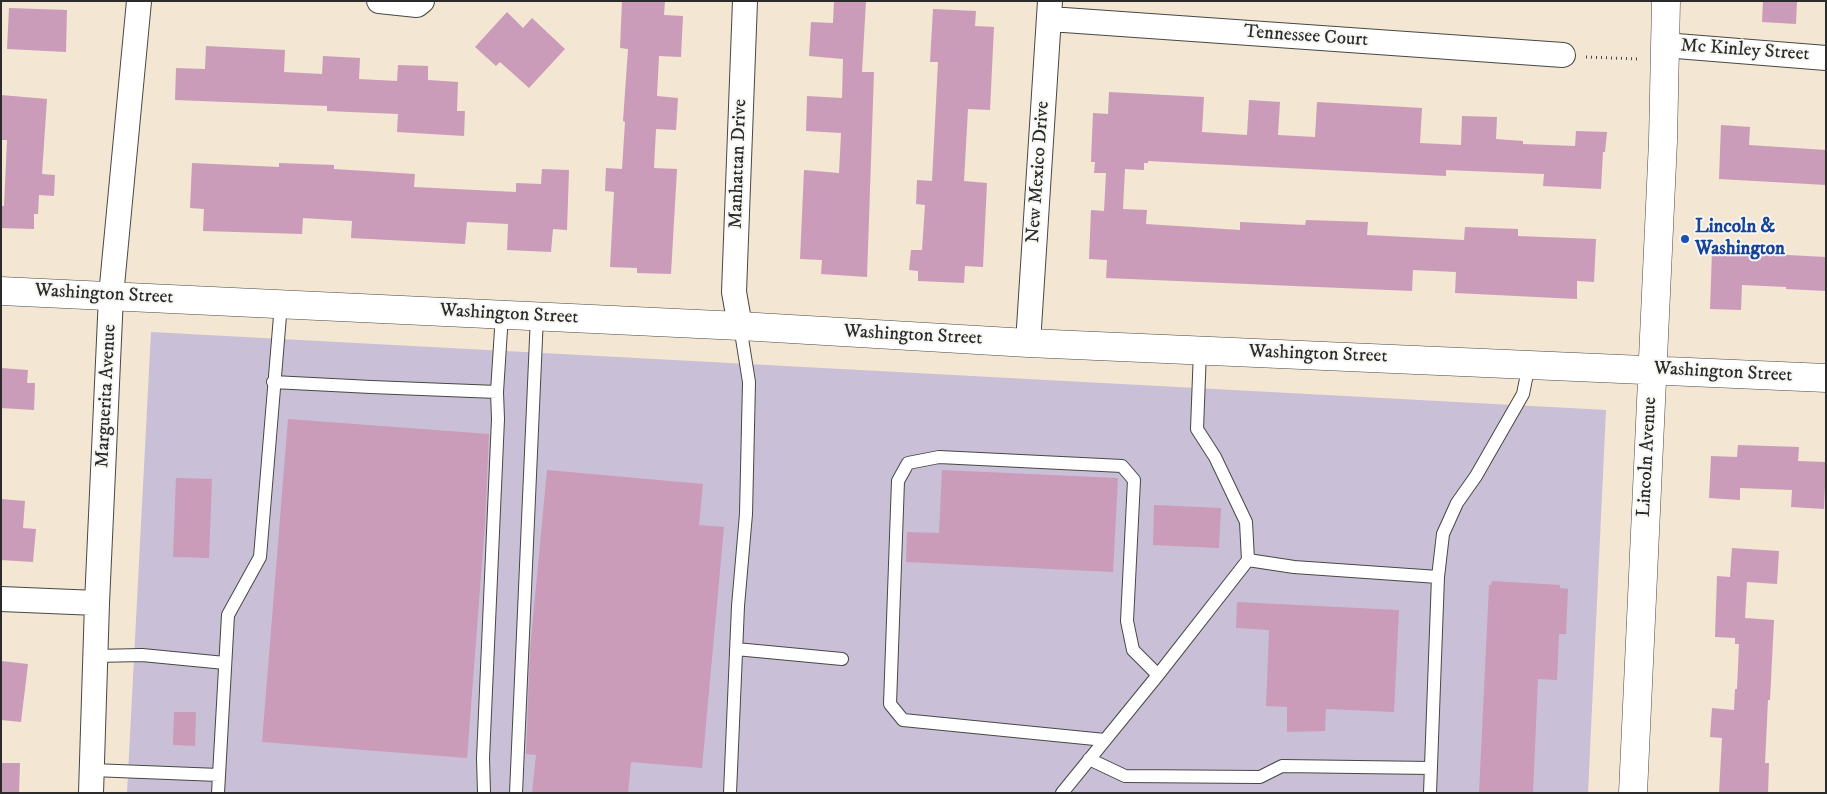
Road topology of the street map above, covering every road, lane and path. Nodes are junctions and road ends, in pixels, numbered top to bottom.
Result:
1 (139, 1) edge
2 (379, 1) edge
3 (422, 1) edge
4 (745, 1) edge
5 (1666, 1) edge
6 (1050, 10) edge
7 (1664, 53) junction
8 (1562, 56) joint
9 (1826, 58) edge
10 (1, 291) edge
11 (111, 296) junction
12 (281, 304) junction
13 (502, 314) junction
14 (537, 316) junction
15 (740, 326) junction
16 (1028, 343) junction
17 (1200, 350) junction
18 (1529, 364) junction
19 (1652, 369) junction
20 (1826, 378) edge
21 (274, 382) junction
22 (497, 392) junction
23 (1248, 560) junction
24 (1438, 577) junction
25 (1, 599) edge
26 (97, 603) junction
27 (736, 649) junction
28 (95, 656) junction
29 (842, 659) dead end
30 (225, 663) junction
31 (1158, 675) junction
32 (1105, 740) junction
33 (1089, 759) junction
34 (1431, 768) junction
35 (219, 775) junction
36 (91, 782) edge
37 (218, 793) edge
38 (484, 793) edge
39 (516, 793) edge
40 (730, 793) edge
41 (1062, 793) edge
42 (1430, 793) edge
43 (1633, 793) edge

1 - 11 street, Marguerita Avenue
2 - 3 street
4 - 15 street, Manhattan Drive
5 - 7 street, Lincoln Avenue
6 - 8 street, Tennessee Court
6 - 16 street, New Mexico Drive
7 - 8 path
7 - 9 street, Mc Kinley Street
7 - 19 street, Lincoln Avenue
10 - 11 street, Washington Street
11 - 12 street, Washington Street
11 - 26 street, Marguerita Avenue
12 - 13 street, Washington Street
12 - 21 lane
13 - 14 street, Washington Street
13 - 22 lane
14 - 15 street, Washington Street
14 - 39 lane
15 - 16 street, Washington Street
15 - 27 lane
16 - 17 street, Washington Street
17 - 18 street, Washington Street
17 - 23 lane
18 - 19 street, Washington Street
18 - 24 lane
19 - 20 street, Washington Street
19 - 43 street, Lincoln Avenue
21 - 22 lane
21 - 30 lane
22 - 38 lane
23 - 24 lane
23 - 31 lane
24 - 34 lane
25 - 26 street
26 - 28 street, Marguerita Avenue
27 - 29 lane
27 - 40 lane
28 - 30 lane
28 - 36 street, Marguerita Avenue
30 - 35 lane
31 - 32 lane
31 - 32 lane
32 - 33 lane
33 - 34 lane
33 - 41 lane
34 - 42 lane
35 - 36 lane
35 - 37 lane

